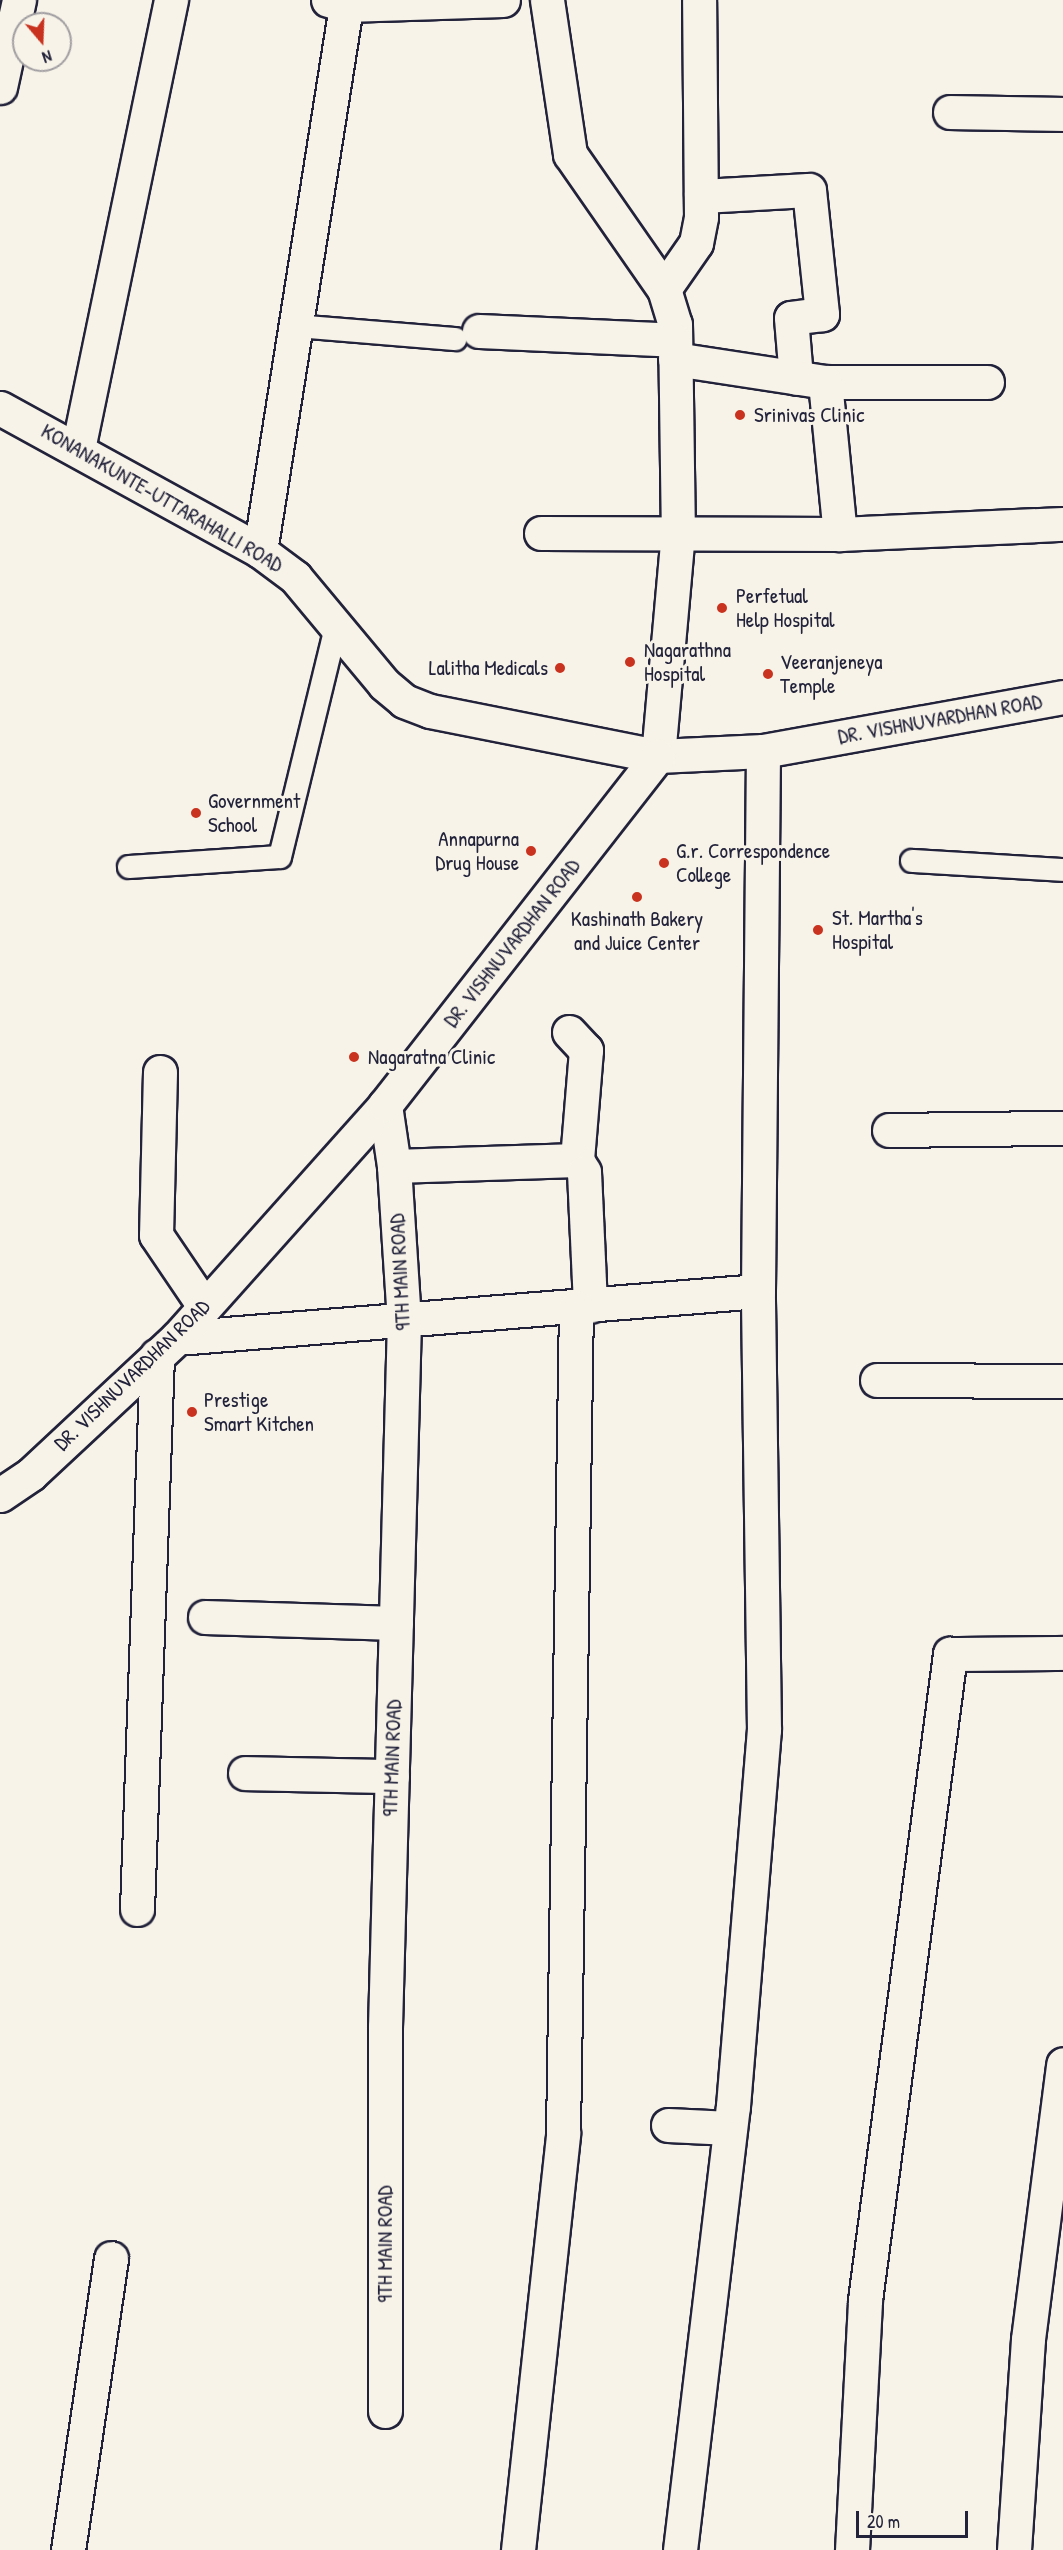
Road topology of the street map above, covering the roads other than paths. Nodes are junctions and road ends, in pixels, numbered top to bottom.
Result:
1 (19, 0) edge
2 (171, 0) edge
3 (503, 0) edge
4 (547, 0) edge
5 (699, 0) edge
6 (340, 2) edge
7 (0, 87) edge
8 (950, 112) dead end
9 (1063, 114) edge
10 (701, 196) junction
11 (664, 289) junction
12 (296, 326) junction
13 (467, 335) joint
14 (675, 350) junction
15 (811, 380) junction
16 (987, 382) dead end
17 (0, 408) edge
18 (78, 449) junction
19 (1063, 524) edge
20 (678, 532) junction
21 (541, 533) dead end
22 (840, 534) junction
23 (260, 551) junction
24 (336, 627) junction
25 (1063, 697) edge
26 (763, 751) junction
27 (658, 756) junction
28 (912, 861) dead end
29 (129, 867) dead end
30 (1063, 870) edge
31 (569, 1032) dead end
32 (160, 1072) dead end
33 (385, 1105) junction
34 (1063, 1128) edge
35 (889, 1130) dead end
36 (577, 1160) junction
37 (394, 1166) junction
38 (758, 1291) junction
39 (204, 1306) junction
40 (583, 1306) junction
41 (404, 1321) junction
42 (167, 1346) junction
43 (877, 1380) dead end
44 (1063, 1381) edge
45 (0, 1495) edge
46 (205, 1617) dead end
47 (396, 1623) junction
48 (1063, 1653) edge
49 (245, 1773) dead end
50 (392, 1776) junction
51 (137, 1909) dead end
52 (1062, 2082) edge
53 (668, 2125) dead end
54 (730, 2128) junction
55 (111, 2258) dead end
56 (385, 2411) dead end
57 (68, 2550) edge
58 (518, 2550) edge
59 (680, 2550) edge
60 (852, 2550) edge
61 (1014, 2550) edge

1 - 7 street
2 - 18 street
3 - 6 street
4 - 11 street
5 - 10 street
6 - 12 street
8 - 9 street
10 - 11 street
10 - 15 street
11 - 14 street
12 - 13 lane
12 - 23 street
13 - 14 street
14 - 15 street
14 - 20 street
15 - 16 street
15 - 22 street
17 - 18 street, KONANAKUNTE-UTTARAHALLI ROAD
18 - 23 street, KONANAKUNTE-UTTARAHALLI ROAD
19 - 22 street
20 - 21 street
20 - 22 street
20 - 27 street
23 - 24 street, KONANAKUNTE-UTTARAHALLI ROAD
24 - 27 street, KONANAKUNTE-UTTARAHALLI ROAD
24 - 29 lane
25 - 26 street, DR. VISHNUVARDHAN ROAD
26 - 27 street, DR. VISHNUVARDHAN ROAD
26 - 38 street
27 - 33 street, DR. VISHNUVARDHAN ROAD
28 - 30 lane
31 - 36 street
32 - 39 street
33 - 37 street, 9TH MAIN ROAD
33 - 39 street, DR. VISHNUVARDHAN ROAD
34 - 35 street
36 - 37 street
36 - 40 street
37 - 41 street, 9TH MAIN ROAD
38 - 40 street
38 - 54 street
39 - 42 street, DR. VISHNUVARDHAN ROAD
40 - 41 street
40 - 58 street
41 - 42 street
41 - 47 street, 9TH MAIN ROAD
42 - 45 street, DR. VISHNUVARDHAN ROAD
42 - 51 street
43 - 44 street
46 - 47 street
47 - 50 street, 9TH MAIN ROAD
48 - 60 street
49 - 50 street
50 - 56 street, 9TH MAIN ROAD
52 - 61 street
53 - 54 street
54 - 59 street
55 - 57 street

